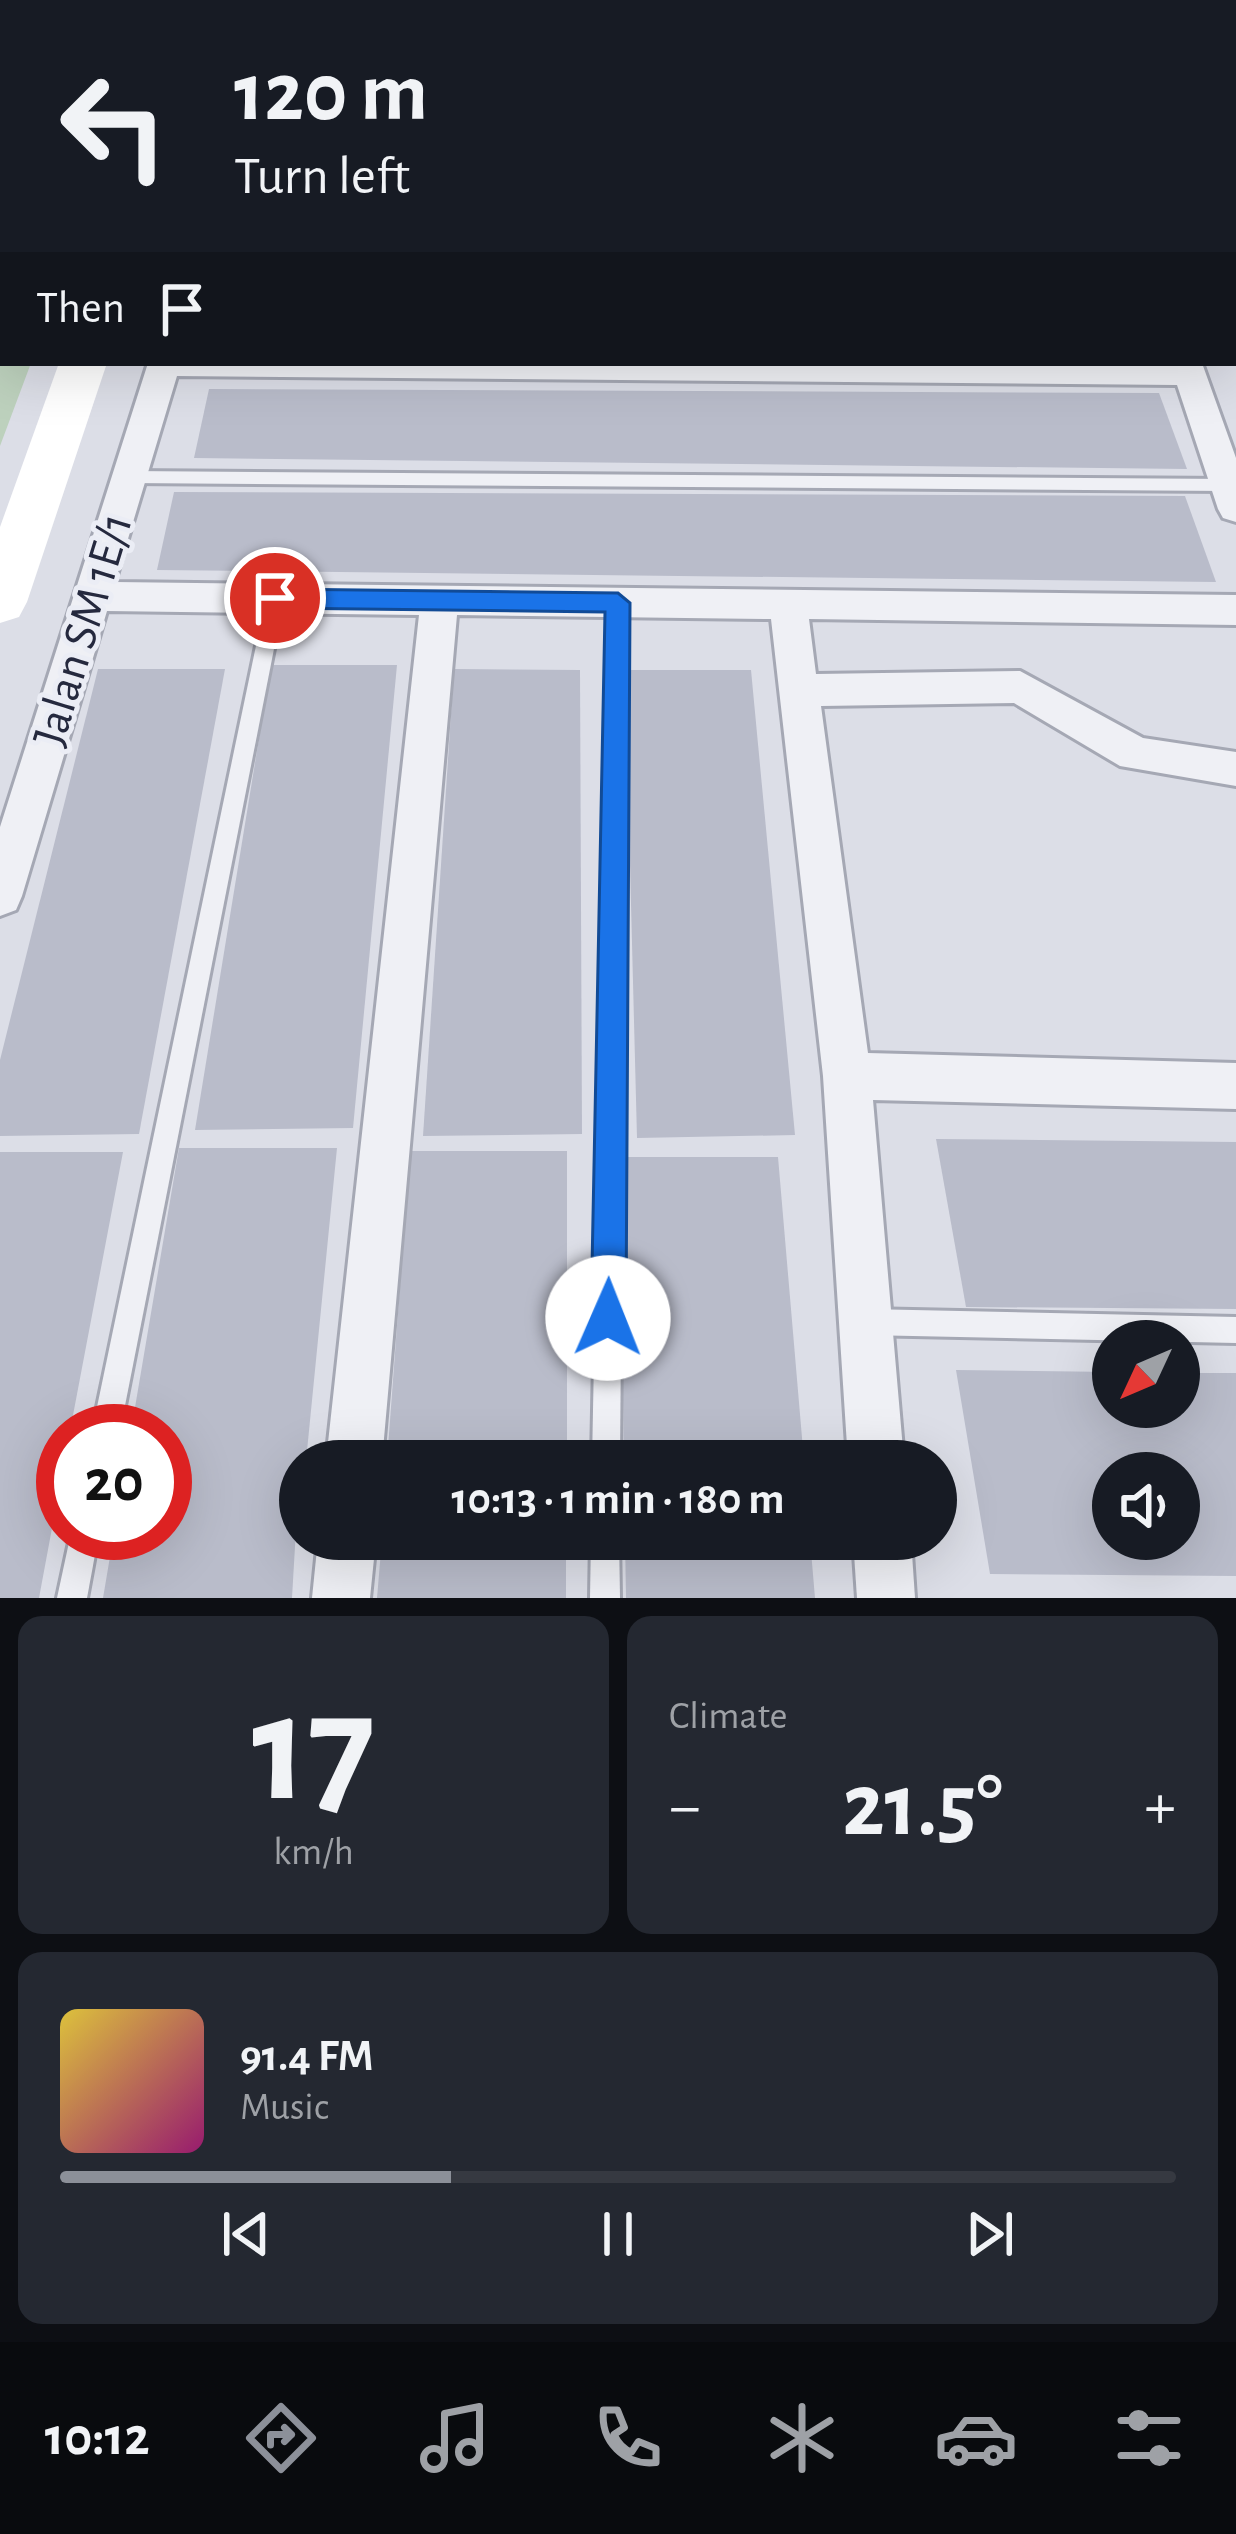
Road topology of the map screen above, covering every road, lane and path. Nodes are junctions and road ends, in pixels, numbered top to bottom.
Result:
1 (82, 366) edge
2 (163, 366) edge
3 (574, 366) edge
4 (1188, 369) edge
5 (129, 477) junction
6 (1232, 497) edge
7 (91, 596) junction
8 (275, 598) junction
9 (439, 601) junction
10 (0, 602) edge
11 (618, 603) junction
12 (788, 605) junction
13 (1236, 610) edge
14 (799, 690) junction
15 (1236, 769) edge
16 (7, 850) edge
17 (0, 896) edge
18 (847, 1076) junction
19 (1236, 1086) edge
20 (866, 1322) junction
21 (1236, 1330) edge
22 (111, 1404) edge
23 (356, 1440) edge
24 (606, 1440) edge
25 (874, 1440) edge
26 (79, 1560) edge
27 (344, 1560) edge
28 (605, 1560) edge
29 (883, 1560) edge
30 (71, 1598) edge
31 (341, 1598) edge
32 (604, 1598) edge
33 (886, 1598) edge

1 - 10 street
2 - 5 street, Jalan SM 1E/1
3 - 4 street
4 - 6 street
5 - 6 lane
5 - 7 street, Jalan SM 1E/1
7 - 8 street
7 - 16 street, Jalan SM 1E/1
8 - 9 street
8 - 22 lane
9 - 11 street
9 - 23 street
11 - 12 street
11 - 24 lane
12 - 13 street
12 - 14 street
14 - 15 street
14 - 18 street
16 - 17 street, Jalan SM 1E/1
18 - 19 street
18 - 20 street
20 - 21 lane
20 - 25 street
26 - 30 lane
27 - 31 street
28 - 32 lane
29 - 33 street

